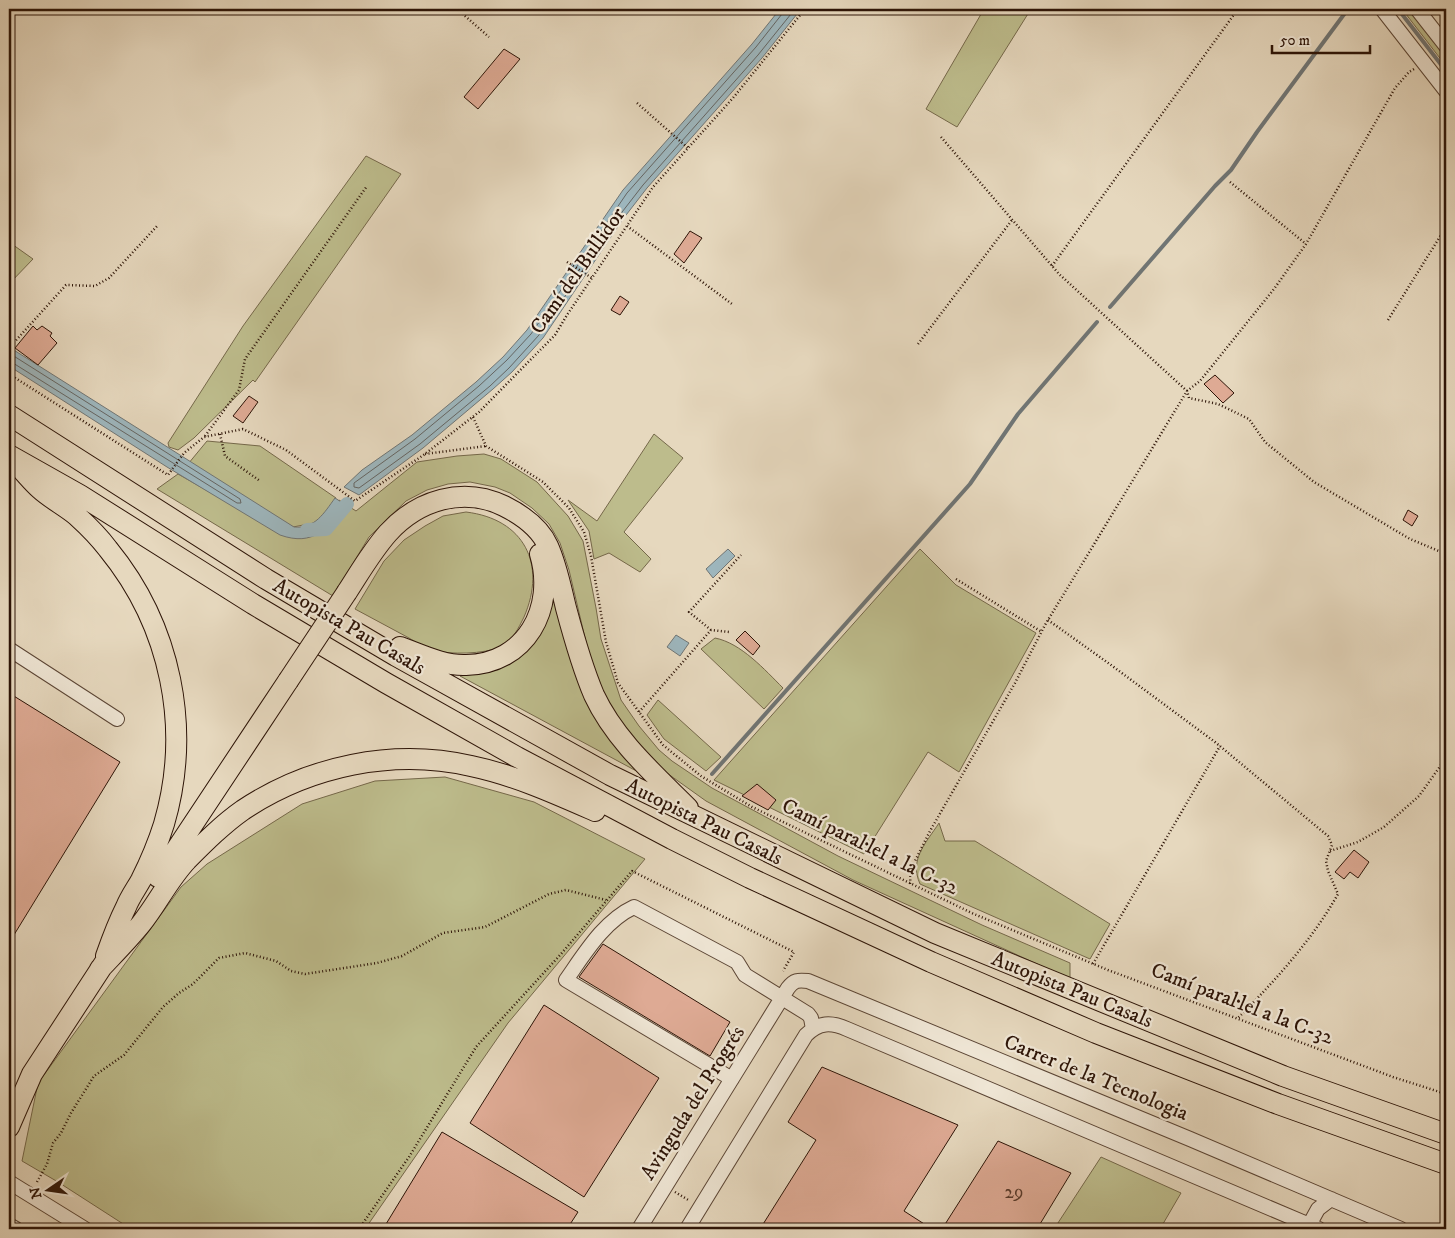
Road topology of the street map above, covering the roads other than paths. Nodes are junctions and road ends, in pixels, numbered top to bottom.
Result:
1 (1382, 9) edge
2 (1417, 9) edge
3 (1446, 46) edge
4 (1446, 92) edge
5 (9, 415) edge
6 (9, 455) edge
7 (512, 510) junction
8 (355, 631) junction
9 (9, 649) edge
10 (117, 719) dead end
11 (700, 820) junction
12 (672, 839) junction
13 (100, 969) junction
14 (781, 998) junction
15 (813, 1029) junction
16 (32, 1074) junction
17 (732, 1079) junction
18 (9, 1098) edge
19 (9, 1127) edge
20 (1446, 1134) edge
21 (1446, 1164) edge
22 (9, 1182) edge
23 (1331, 1199) junction
24 (9, 1225) edge
25 (1312, 1228) edge
26 (16, 1229) edge
27 (85, 1229) edge
28 (639, 1229) edge
29 (689, 1229) edge
30 (1400, 1229) edge

1 - 4 street
2 - 3 street
5 - 8 highway, Autopista Pau Casals
6 - 12 highway, Autopista Pau Casals
6 - 13 highway
7 - 8 highway
7 - 11 highway
7 - 13 highway, bridge
8 - 11 highway, Autopista Pau Casals
9 - 10 street
11 - 20 highway, Autopista Pau Casals
12 - 13 highway
12 - 21 highway, Autopista Pau Casals
13 - 16 highway
14 - 15 street
14 - 17 street, Avinguda del Progrés
14 - 17 street
14 - 23 street, Carrer de la Tecnologia
15 - 25 street
15 - 29 street
16 - 18 highway
16 - 19 highway
17 - 28 street, Avinguda del Progrés
22 - 27 street
23 - 25 street
23 - 30 street, Carrer de la Tecnologia
24 - 26 street

